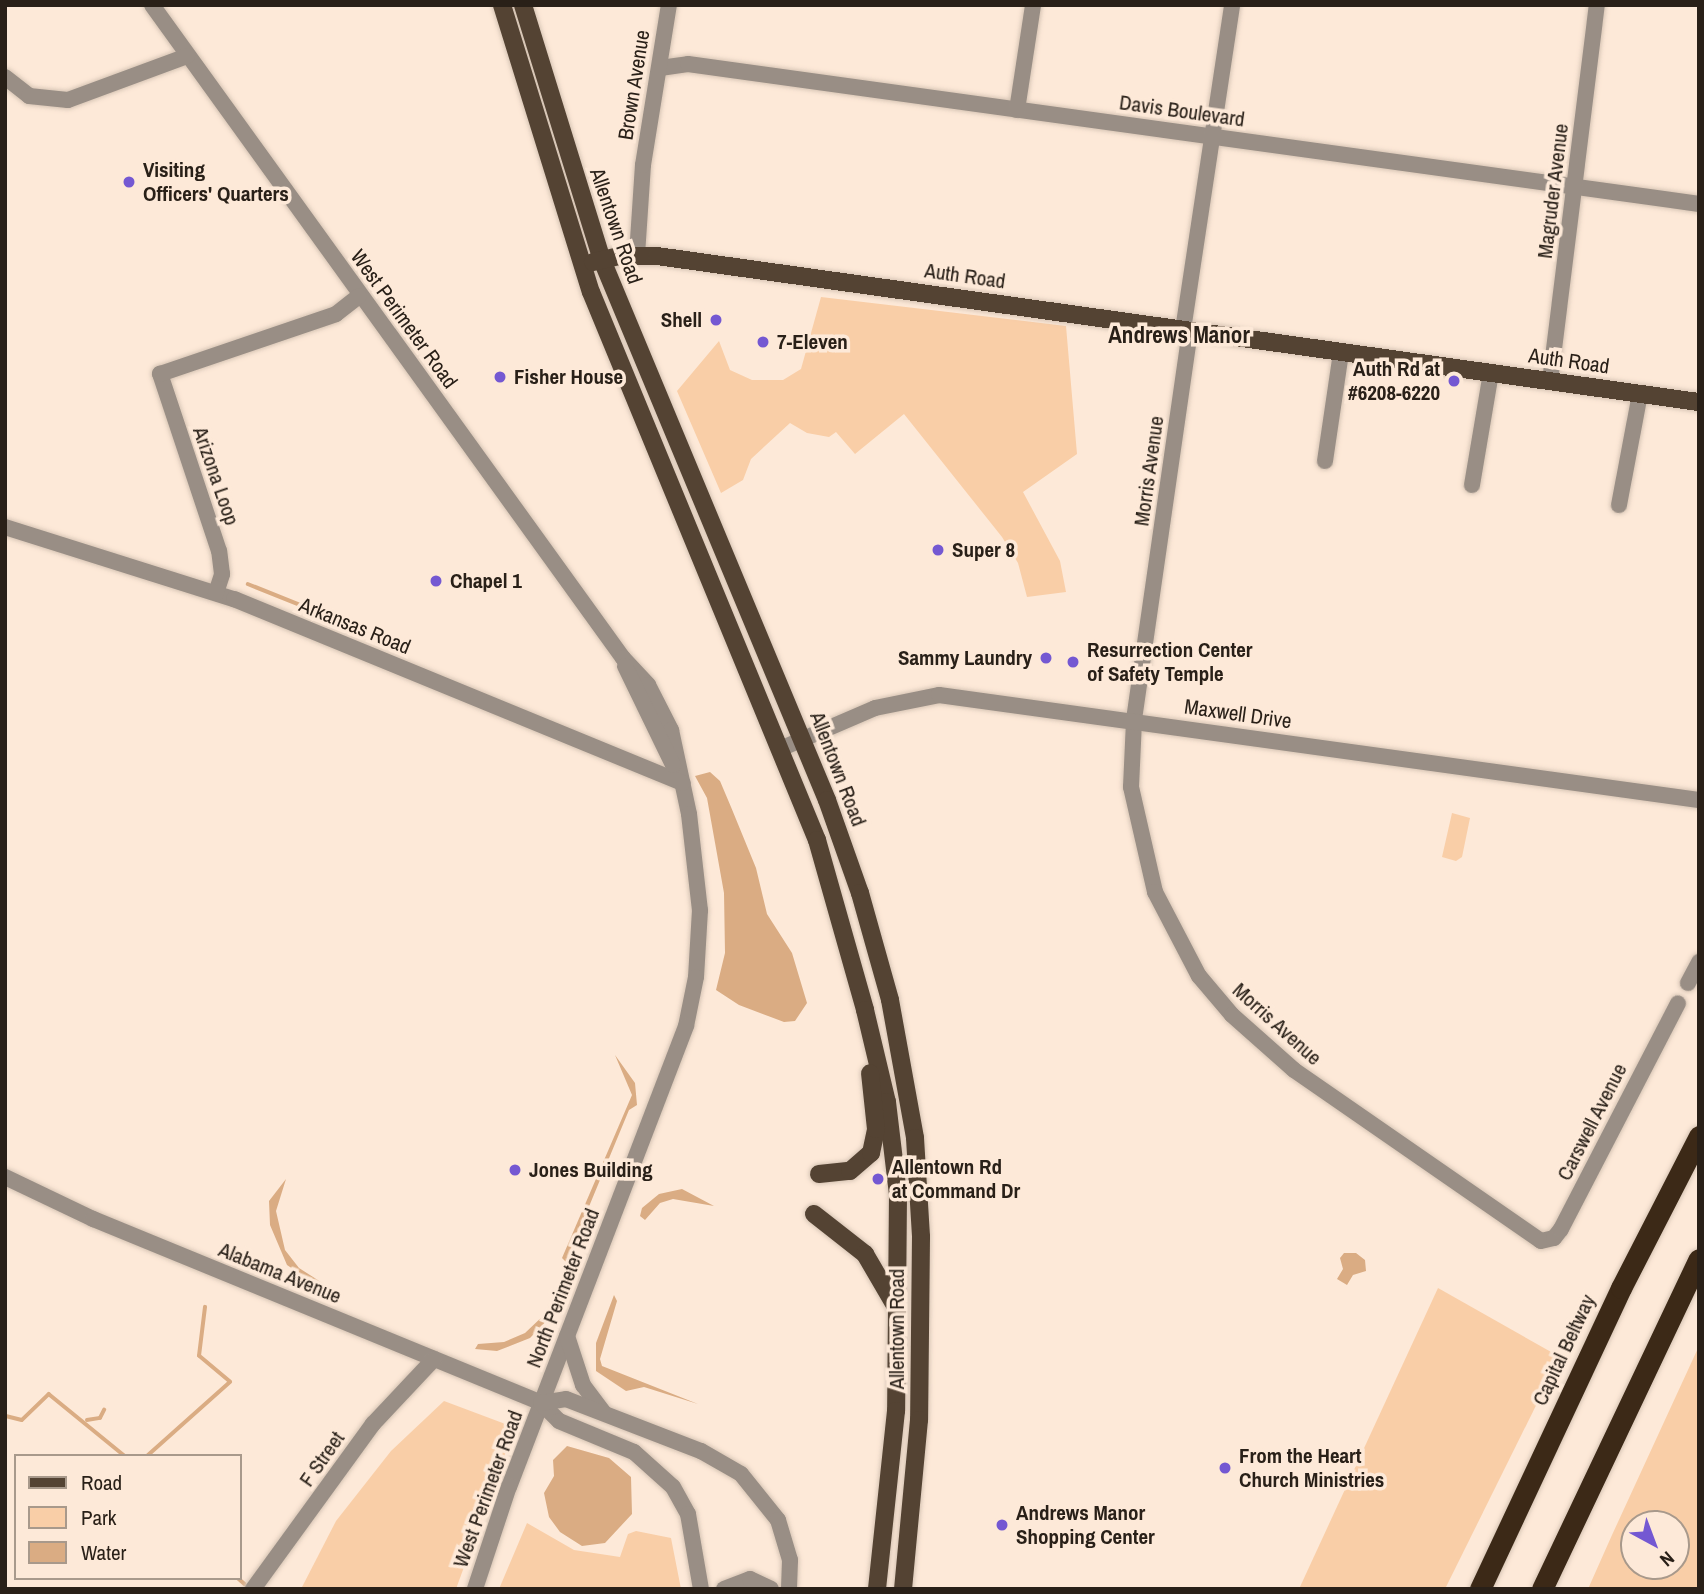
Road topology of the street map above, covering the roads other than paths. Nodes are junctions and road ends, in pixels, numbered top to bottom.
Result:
1 (152, 5) edge
2 (502, 5) edge
3 (523, 5) edge
4 (669, 5) edge
5 (1033, 5) edge
6 (1233, 5) edge
7 (1597, 5) edge
8 (187, 56) junction
9 (660, 68) junction
10 (5, 77) edge
11 (1017, 110) junction
12 (1212, 137) junction
13 (1575, 187) junction
14 (1699, 204) edge
15 (637, 255) junction
16 (602, 260) junction
17 (582, 266) junction
18 (359, 296) junction
19 (1187, 330) junction
20 (1342, 352) junction
21 (1491, 373) junction
22 (1550, 381) junction
23 (1640, 394) junction
24 (1699, 402) edge
25 (1325, 461) dead end
26 (1472, 485) dead end
27 (1619, 505) dead end
28 (5, 527) edge
29 (216, 593) junction
30 (1134, 721) junction
31 (803, 739) junction
32 (780, 749) junction
33 (683, 783) junction
34 (1699, 800) edge
35 (1699, 962) edge
36 (1688, 983) dead end
37 (864, 1003) junction
38 (1678, 1003) dead end
39 (1699, 1136) edge
40 (640, 1148) joint
41 (819, 1174) dead end
42 (5, 1177) edge
43 (814, 1214) dead end
44 (1531, 1238) joint
45 (1699, 1259) edge
46 (898, 1313) junction
47 (567, 1336) junction
48 (434, 1359) junction
49 (541, 1404) junction
50 (604, 1413) junction
51 (253, 1589) edge
52 (475, 1589) edge
53 (701, 1589) edge
54 (724, 1589) edge
55 (771, 1589) edge
56 (789, 1589) edge
57 (877, 1589) edge
58 (903, 1589) edge
59 (1479, 1589) edge
60 (1542, 1589) edge

1 - 8 street, West Perimeter Road
2 - 17 main road, Allentown Road
3 - 16 main road, Allentown Road
4 - 9 street, Brown Avenue
5 - 11 street
6 - 12 street, Morris Avenue
7 - 13 street, Magruder Avenue
8 - 10 street
8 - 18 street, West Perimeter Road
9 - 11 street, Davis Boulevard
9 - 15 street, Brown Avenue
11 - 12 street, Davis Boulevard
12 - 13 street, Davis Boulevard
12 - 19 street, Morris Avenue
13 - 14 street, Davis Boulevard
13 - 22 street, Magruder Avenue
15 - 16 main road, Auth Road
15 - 19 main road, Auth Road
16 - 17 main road, Auth Road
16 - 31 main road, Allentown Road
17 - 32 main road, Allentown Road
18 - 29 street, Arizona Loop
18 - 33 street, West Perimeter Road
19 - 20 main road, Auth Road
19 - 30 street, Morris Avenue
20 - 21 main road, Auth Road
20 - 25 street
21 - 22 main road, Auth Road
21 - 26 street
22 - 23 main road, Auth Road
23 - 24 main road, Auth Road
23 - 27 street
28 - 29 street, Arkansas Road
29 - 33 street, Arkansas Road
30 - 31 street, Maxwell Drive
30 - 34 street, Maxwell Drive
30 - 44 street, Morris Avenue
31 - 32 street, Maxwell Drive
31 - 58 main road, Allentown Road
32 - 37 main road, Allentown Road
33 - 40 street, West Perimeter Road
35 - 36 street
37 - 41 main road
37 - 46 main road, Allentown Road
38 - 44 street, Carswell Avenue
39 - 59 highway, Capital Beltway
40 - 47 street, North Perimeter Road
42 - 48 street, Alabama Avenue
43 - 46 main road
45 - 60 highway
46 - 57 main road, Allentown Road
47 - 49 street, North Perimeter Road
47 - 50 street
48 - 49 street, Alabama Avenue
48 - 51 street, F Street
49 - 50 street
49 - 52 street, West Perimeter Road
49 - 53 street
50 - 56 street
54 - 55 street

